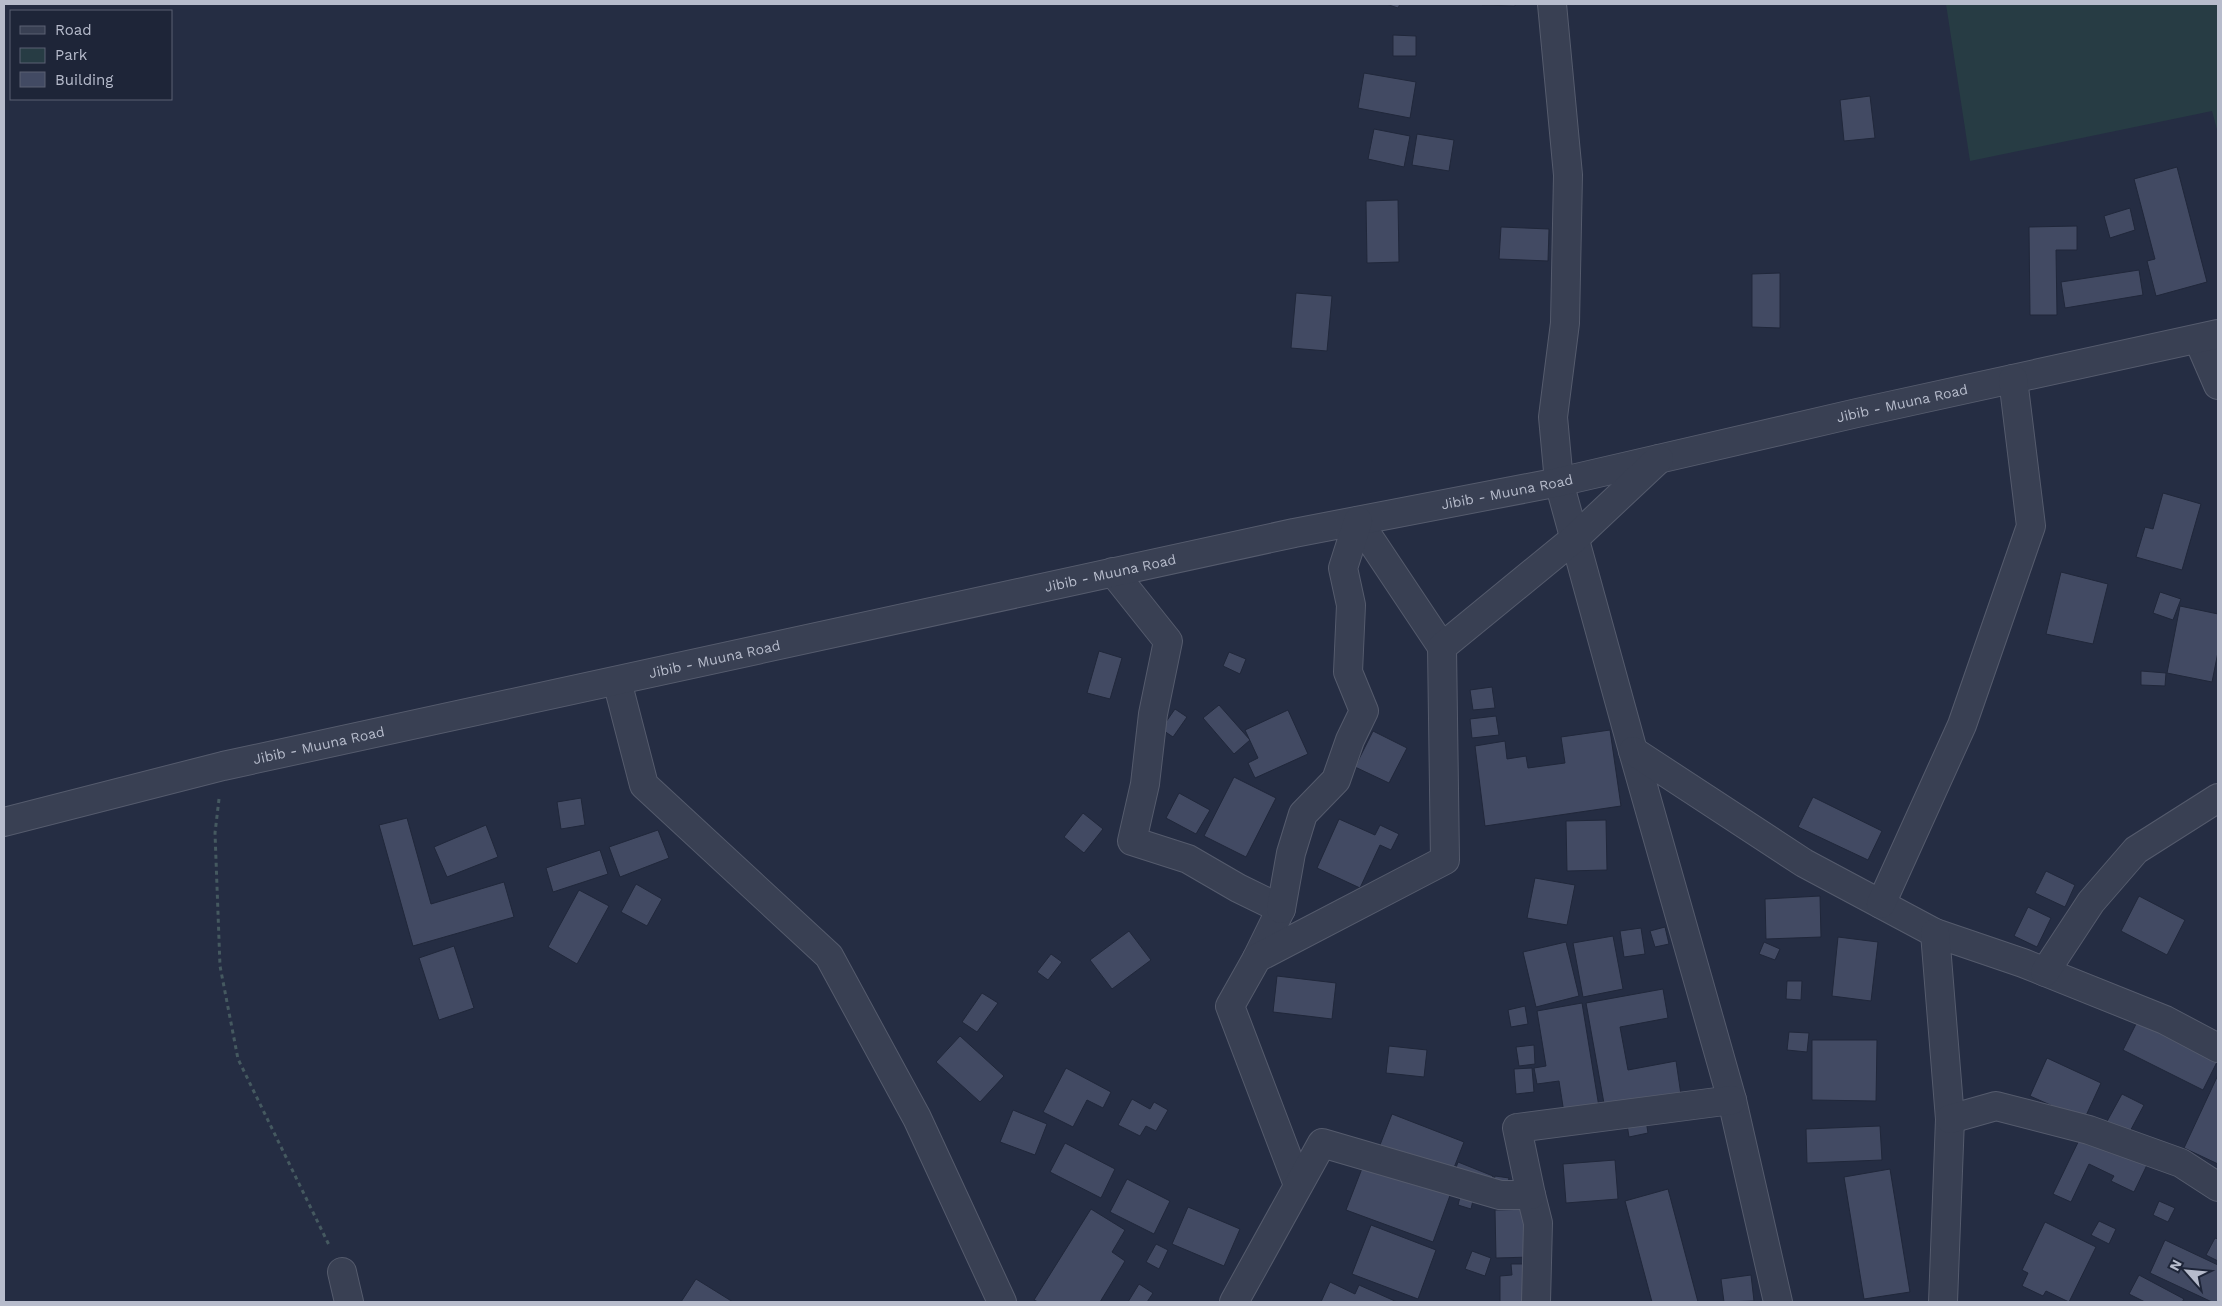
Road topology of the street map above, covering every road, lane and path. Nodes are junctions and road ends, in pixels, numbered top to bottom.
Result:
1 (1552, 4) edge
2 (2208, 337) edge
3 (2013, 379) junction
4 (2218, 385) edge
5 (1659, 459) junction
6 (1559, 482) junction
7 (1358, 521) junction
8 (1575, 538) junction
9 (1113, 572) junction
10 (1442, 647) junction
11 (618, 681) junction
12 (1633, 751) junction
13 (223, 766) junction
14 (2218, 798) edge
15 (4, 822) edge
16 (1880, 904) junction
17 (1281, 909) junction
18 (1935, 933) junction
19 (1257, 958) junction
20 (2046, 972) junction
21 (2215, 1040) edge
22 (1732, 1100) junction
23 (1950, 1119) junction
24 (1298, 1185) junction
25 (2218, 1187) edge
26 (1531, 1195) junction
27 (342, 1272) joint
28 (349, 1302) edge
29 (1002, 1302) edge
30 (1234, 1302) edge
31 (1536, 1302) edge
32 (1778, 1302) edge
33 (1943, 1302) edge

1 - 6 street
2 - 3 street, Jibib - Muuna Road
2 - 4 street
3 - 5 street, Jibib - Muuna Road
3 - 16 street
5 - 6 street, Jibib - Muuna Road
5 - 8 street
6 - 7 street, Jibib - Muuna Road
6 - 8 street
7 - 9 street, Jibib - Muuna Road
7 - 10 street
7 - 17 street
8 - 10 street
8 - 12 street
9 - 11 street, Jibib - Muuna Road
9 - 17 street
10 - 19 street
11 - 13 street, Jibib - Muuna Road
11 - 29 street
12 - 16 street
12 - 22 street
13 - 15 street, Jibib - Muuna Road
13 - 27 path
14 - 20 street
16 - 18 street
17 - 19 street
18 - 20 street
18 - 23 street
19 - 24 street
20 - 21 street
22 - 26 street
22 - 32 street
23 - 25 street
23 - 33 street
24 - 26 street
24 - 30 street
26 - 31 street
27 - 28 street

